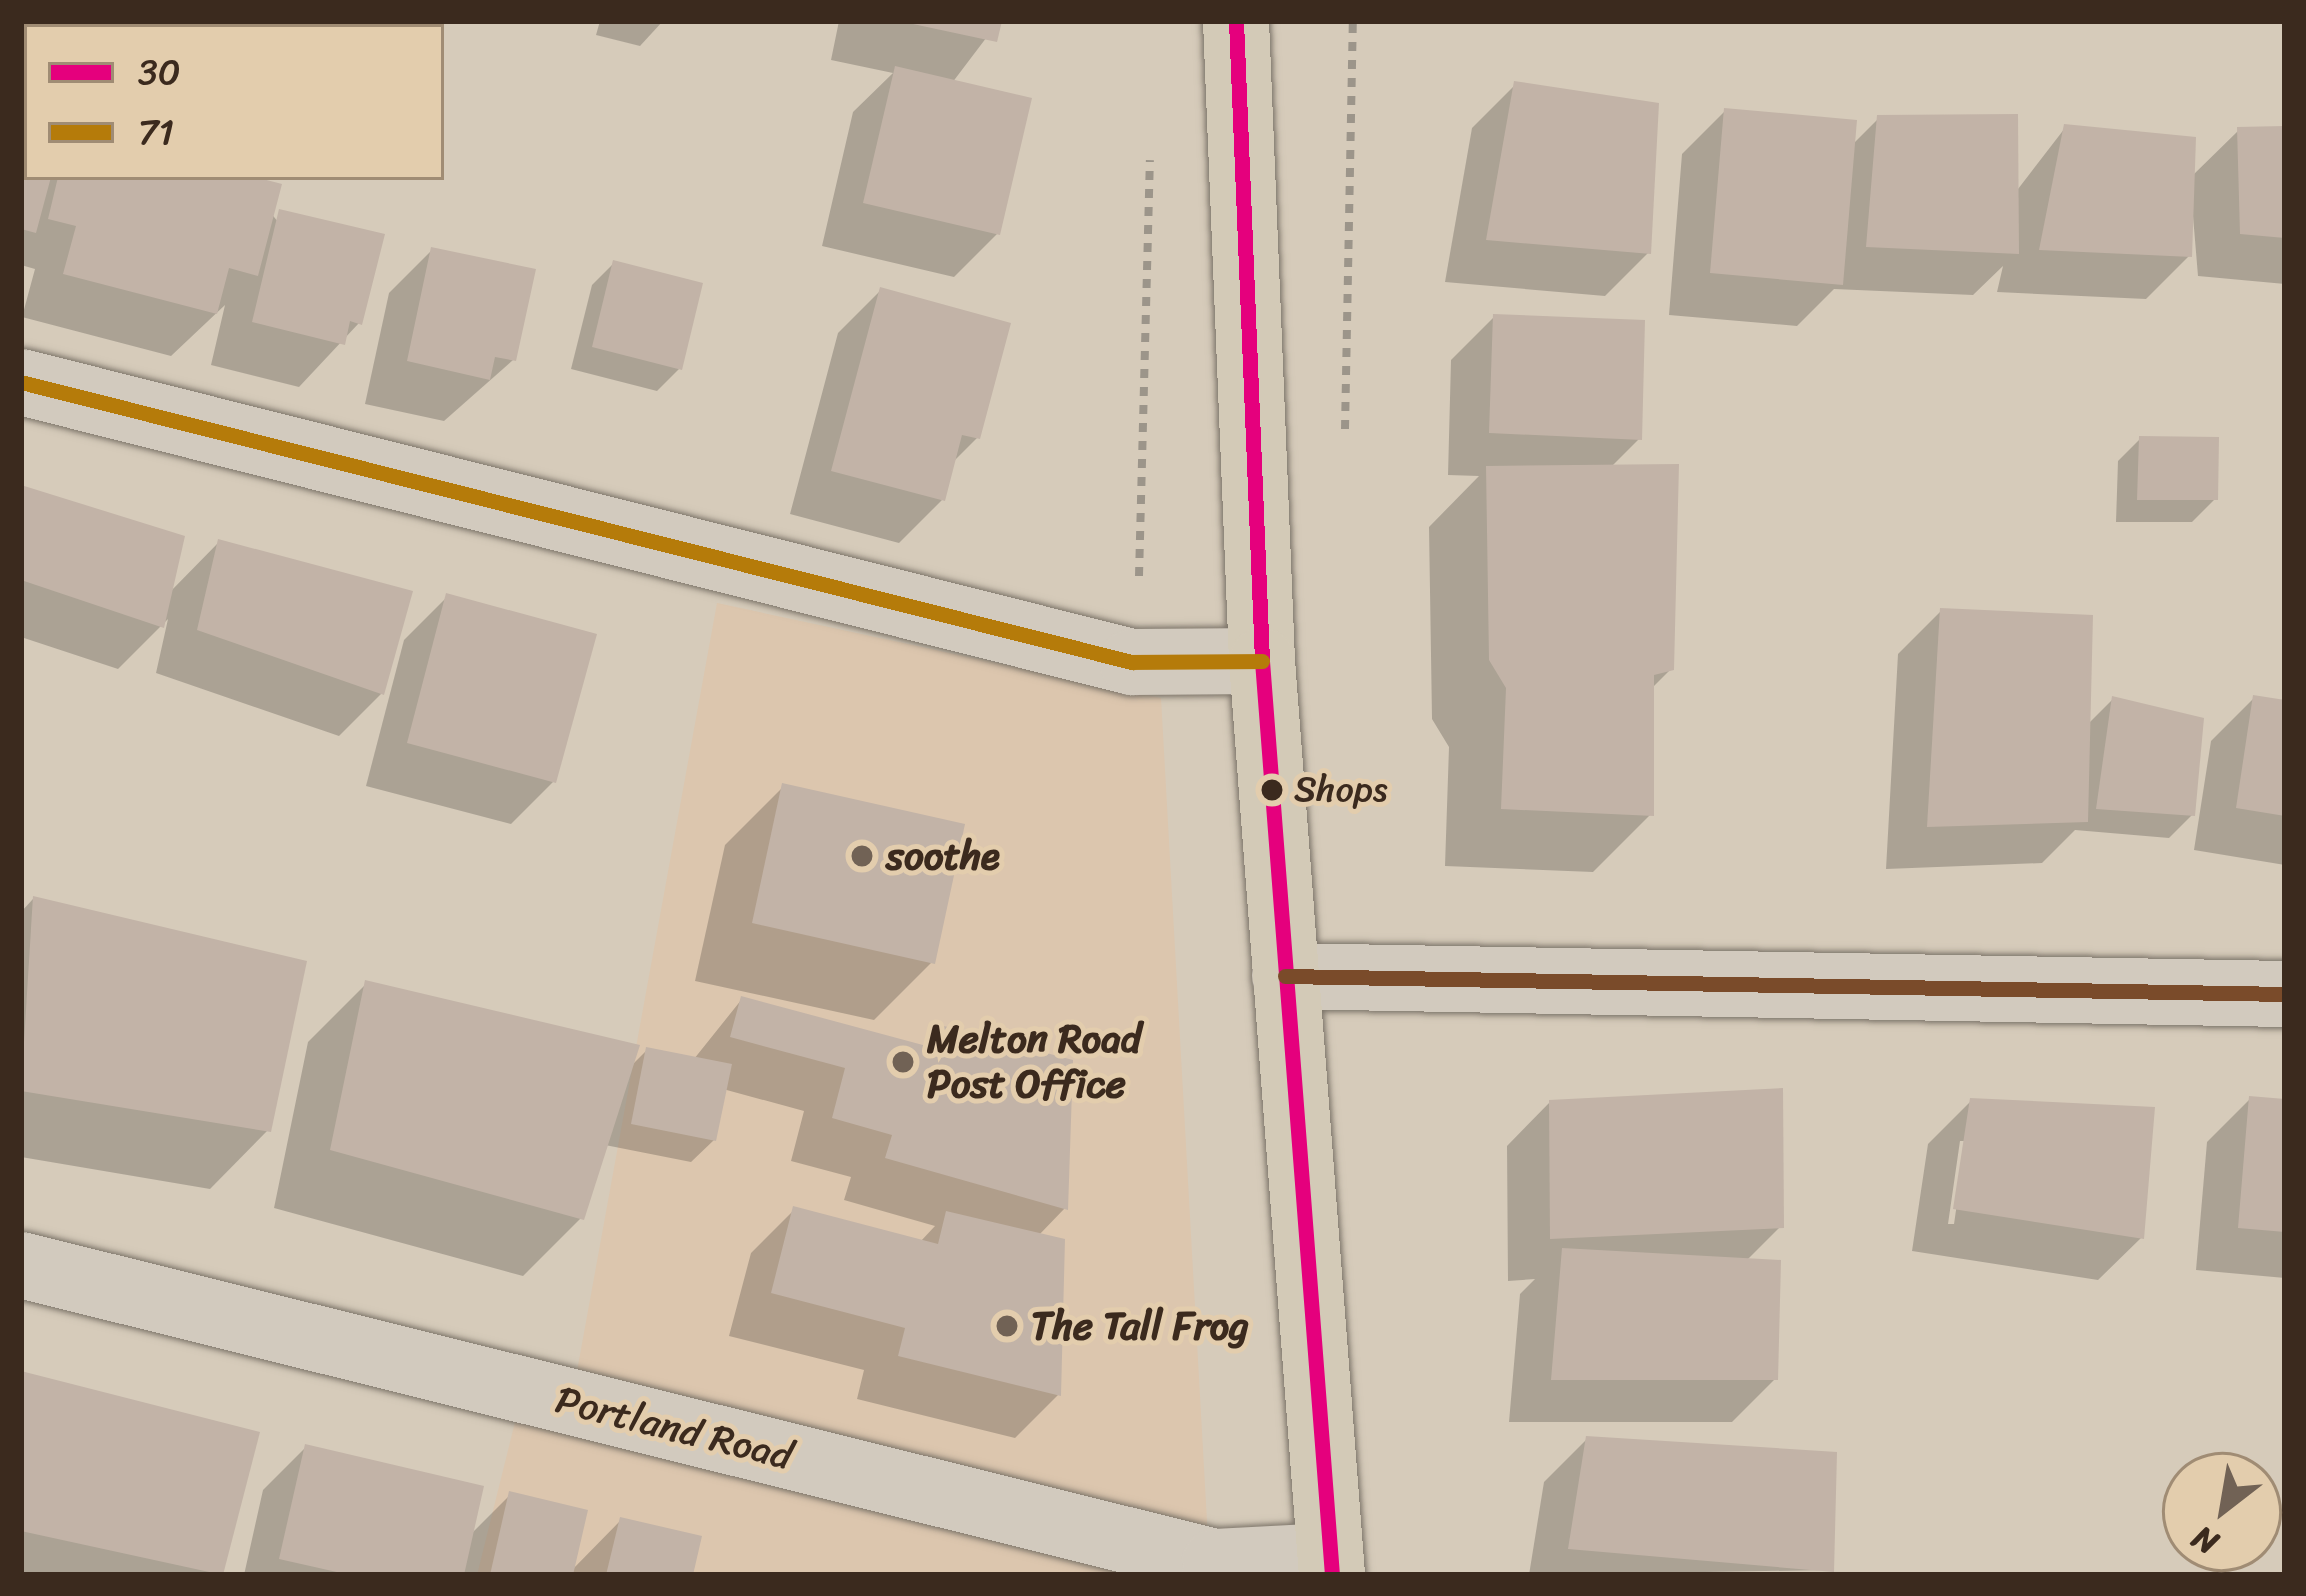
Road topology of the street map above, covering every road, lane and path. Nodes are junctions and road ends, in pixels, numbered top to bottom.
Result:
1 (1236, 21) edge
2 (1353, 21) edge
3 (1149, 136) dead end
4 (21, 382) edge
5 (1345, 435) dead end
6 (1262, 661) junction
7 (1132, 662) junction
8 (1286, 976) junction
9 (2285, 994) edge
10 (21, 1265) edge
11 (1330, 1565) edge

1 - 6 main road
2 - 5 path
3 - 7 path
4 - 7 street
6 - 7 street
6 - 8 main road
8 - 9 street
8 - 11 main road
10 - 11 street, Portland Road

